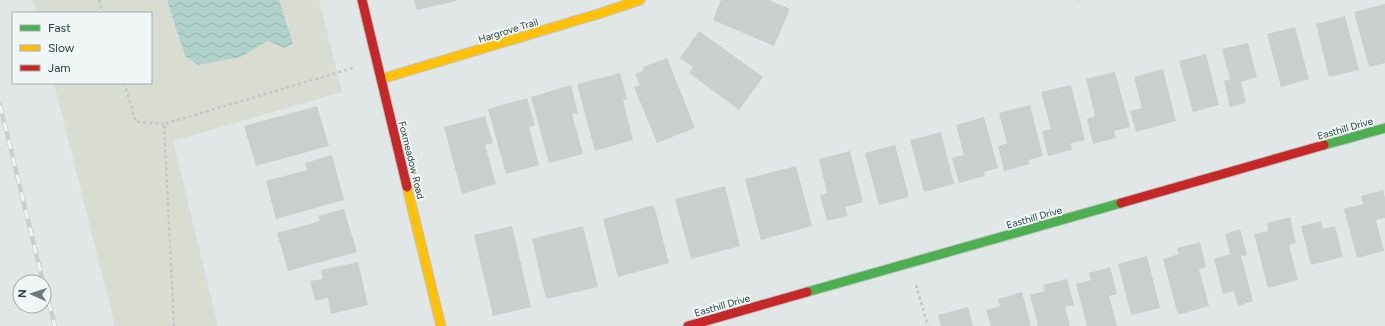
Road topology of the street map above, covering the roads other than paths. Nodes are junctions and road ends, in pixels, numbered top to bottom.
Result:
1 (362, 0) edge
2 (640, 0) edge
3 (381, 79) junction
4 (1385, 128) edge
5 (441, 326) edge
6 (688, 326) edge

1 - 3 street, Foxmeadow Road
2 - 3 street, Hargrove Trail
3 - 5 street, Foxmeadow Road
4 - 6 street, Easthill Drive

